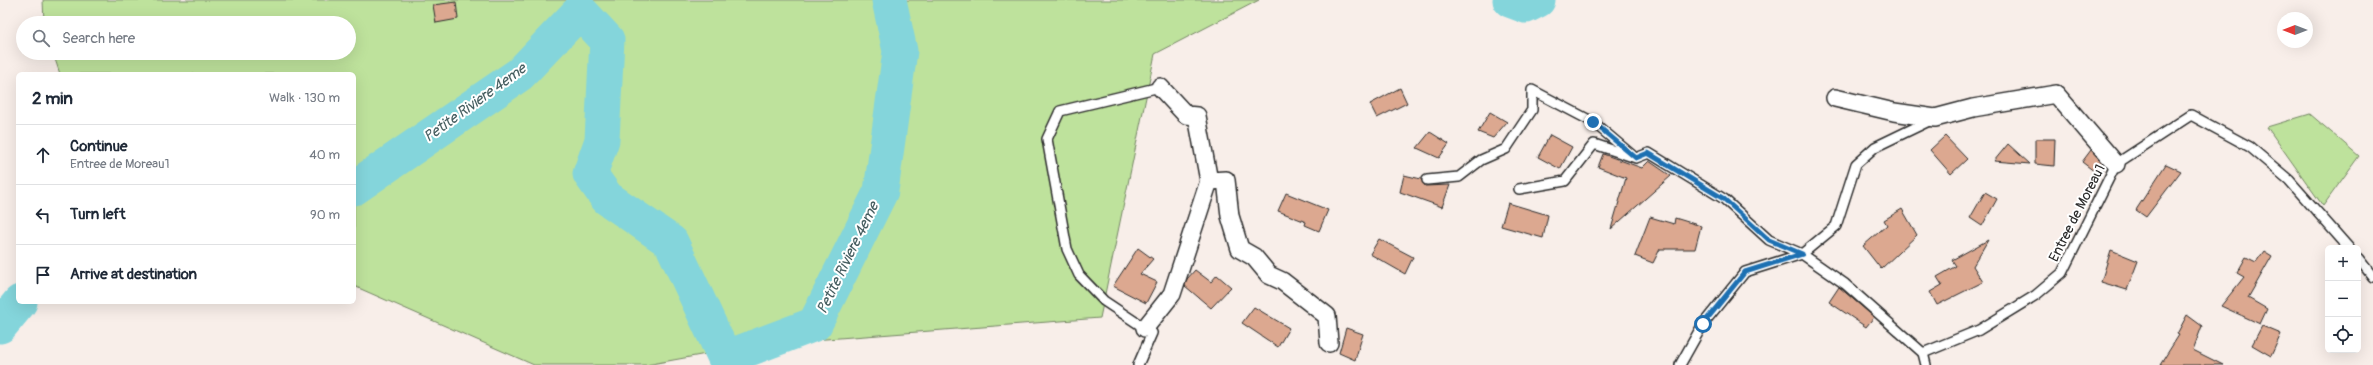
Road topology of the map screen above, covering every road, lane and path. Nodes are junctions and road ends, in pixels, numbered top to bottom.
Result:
1 (1160, 87) joint
2 (1835, 98) dead end
3 (1935, 118) junction
4 (1636, 158) junction
5 (2116, 164) junction
6 (1427, 180) dead end
7 (1209, 181) junction
8 (1519, 189) dead end
9 (2346, 245) edge
10 (1802, 254) junction
11 (2361, 262) edge
12 (2373, 277) edge
13 (1145, 328) junction
14 (1329, 343) dead end
15 (1923, 353) junction
16 (1138, 365) edge
17 (1680, 365) edge
18 (1926, 365) edge

1 - 7 street
1 - 13 lane
2 - 3 street
3 - 5 street
3 - 10 lane
4 - 6 lane
4 - 8 lane
4 - 10 lane
5 - 9 lane, Entree de Moreau1
5 - 15 lane, Entree de Moreau1
7 - 13 street
7 - 14 street
10 - 15 lane
10 - 17 lane
11 - 12 lane
13 - 16 lane
15 - 18 lane

